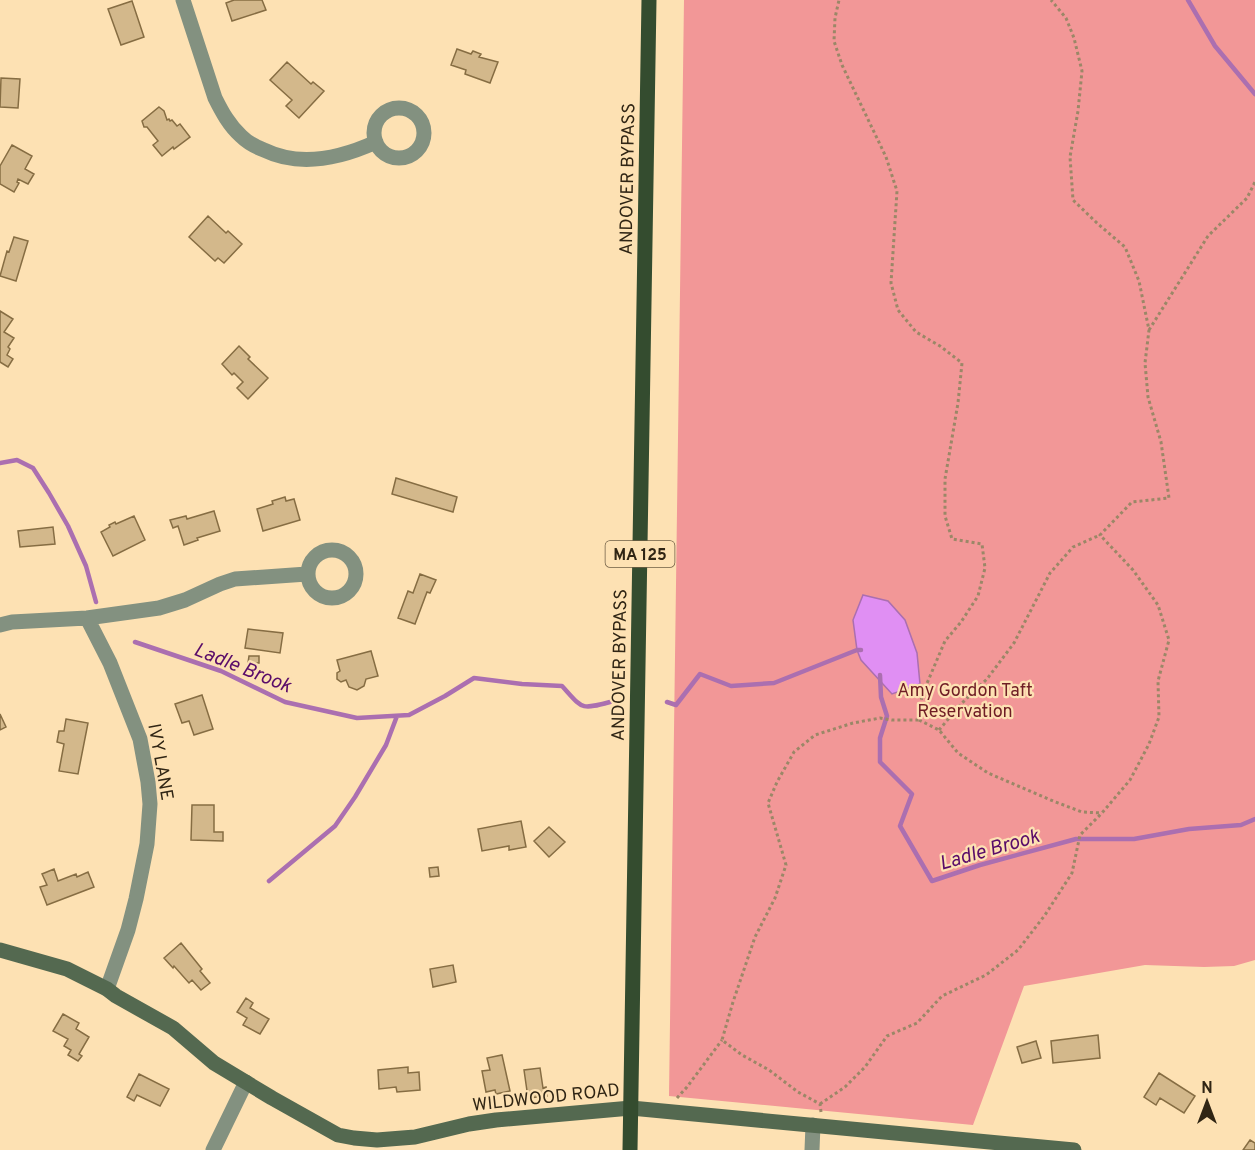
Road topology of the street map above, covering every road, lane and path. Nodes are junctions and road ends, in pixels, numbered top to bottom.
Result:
1 (183, 0) edge
2 (649, 0) edge
3 (839, 0) edge
4 (1052, 0) edge
5 (376, 142) dead end
6 (1255, 182) edge
7 (1149, 330) junction
8 (1100, 535) junction
9 (307, 574) dead end
10 (87, 618) junction
11 (0, 625) edge
12 (919, 720) junction
13 (939, 730) junction
14 (1102, 813) junction
15 (0, 950) edge
16 (107, 989) junction
17 (722, 1040) junction
18 (246, 1082) junction
19 (820, 1104) junction
20 (631, 1108) junction
21 (665, 1111) junction
22 (818, 1126) junction
23 (213, 1150) edge
24 (630, 1150) edge
25 (812, 1150) edge
26 (1074, 1150) edge

1 - 5 street
2 - 20 main road, ANDOVER BYPASS / MA 125
3 - 12 path
4 - 7 path
6 - 7 path
7 - 8 path
8 - 13 path
8 - 14 path
9 - 10 street
10 - 11 street
10 - 16 street, IVY LANE
12 - 13 path
12 - 17 path
13 - 14 path
14 - 19 path
15 - 16 street, WILDWOOD ROAD
16 - 18 street, WILDWOOD ROAD
17 - 19 path
17 - 21 path
18 - 20 street, WILDWOOD ROAD
18 - 23 street
19 - 22 path
20 - 21 street, WILDWOOD ROAD
20 - 24 main road, ANDOVER BYPASS / MA 125
21 - 22 street, WILDWOOD ROAD
22 - 25 street
22 - 26 street, WILDWOOD ROAD

